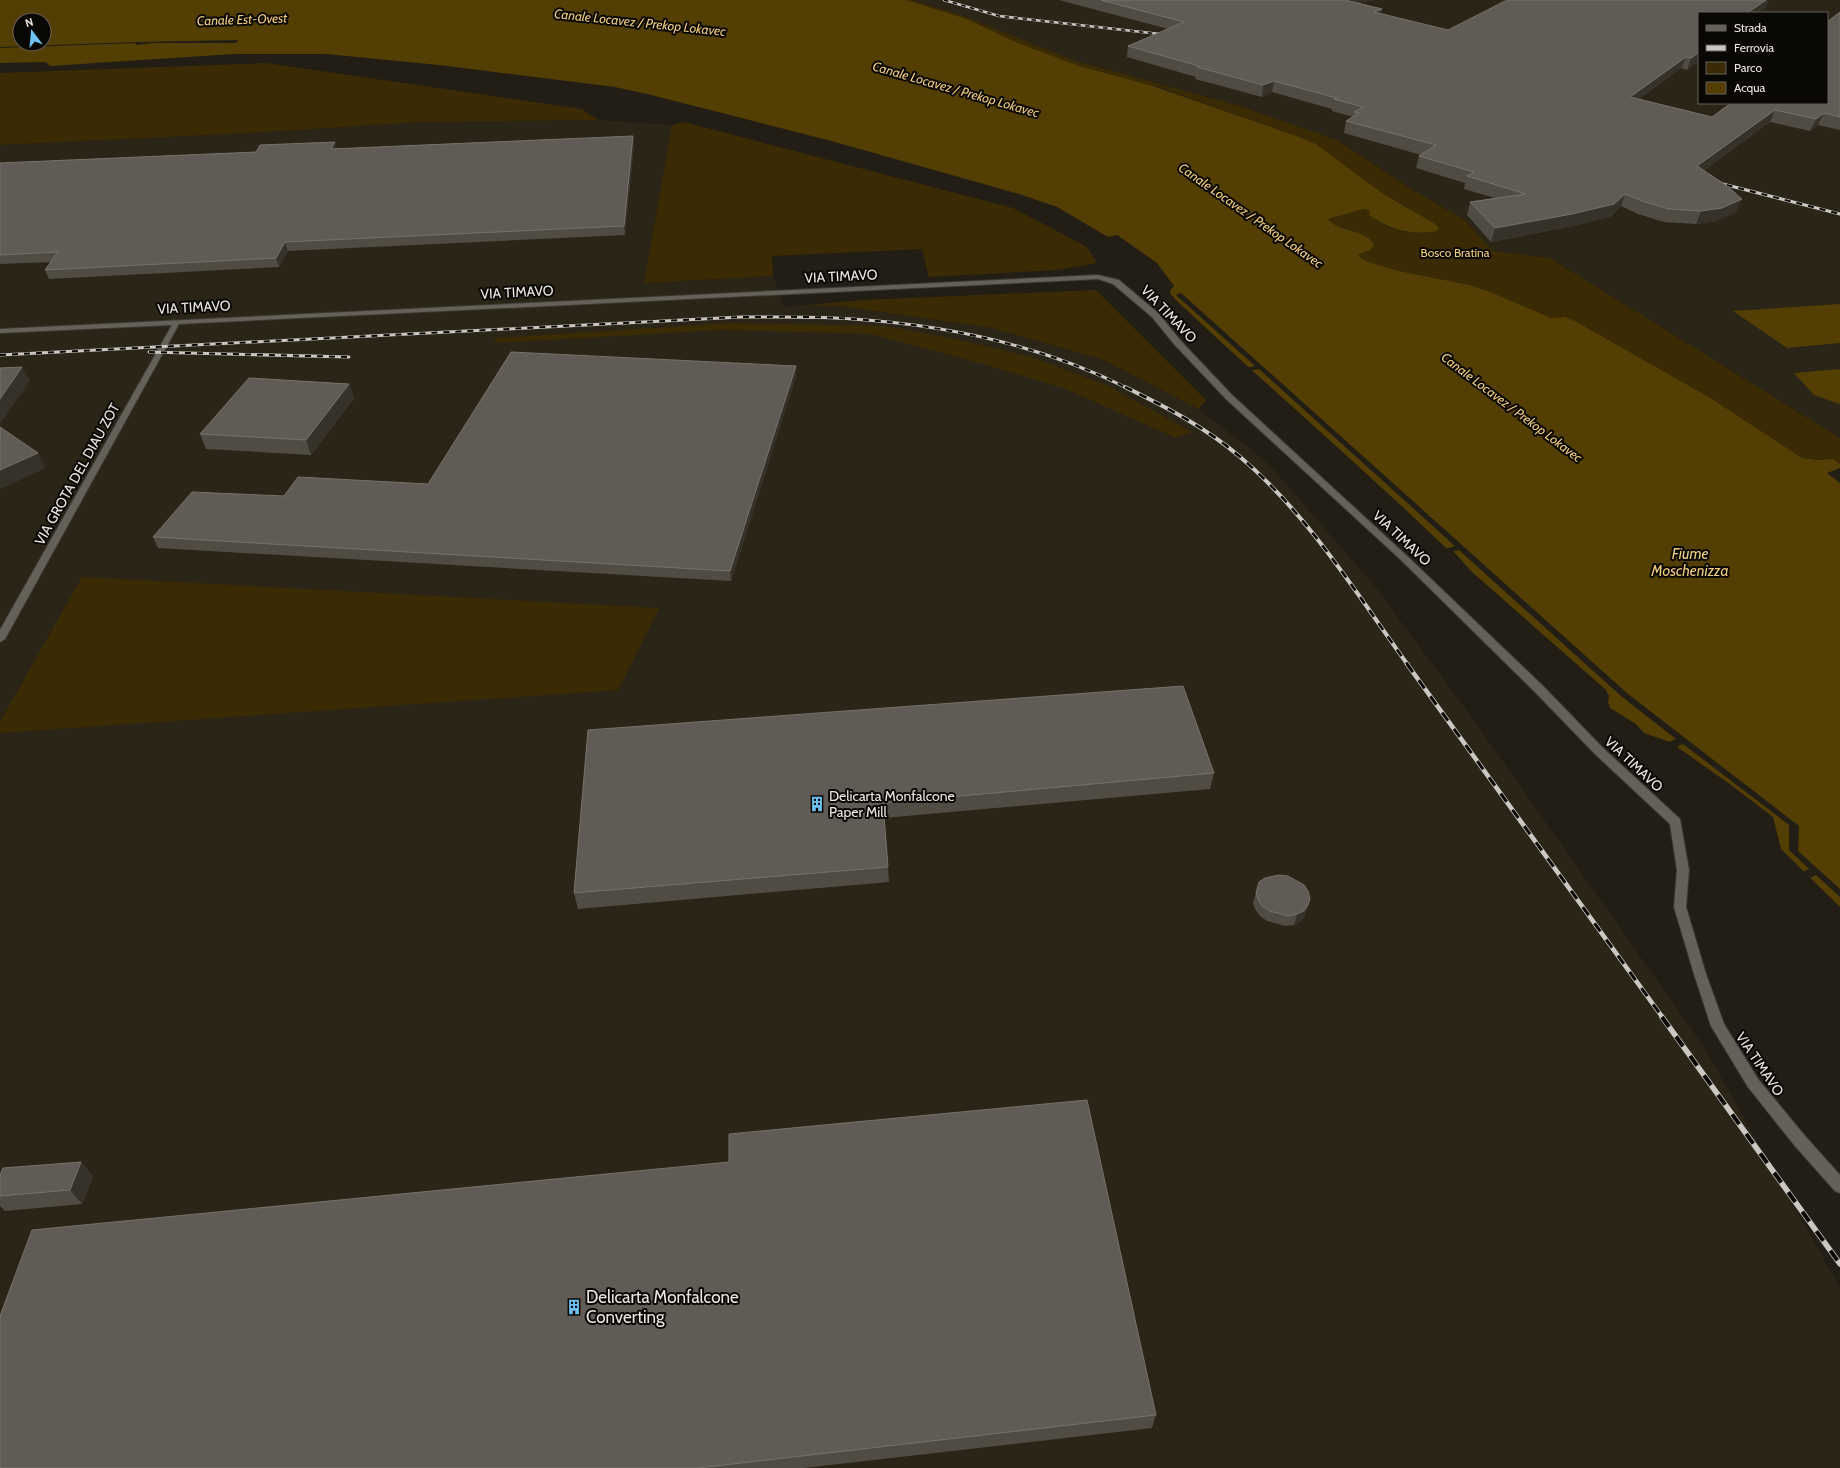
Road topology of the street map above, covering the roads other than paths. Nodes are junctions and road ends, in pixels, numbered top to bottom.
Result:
1 (177, 322) junction
2 (0, 331) edge
3 (0, 639) edge
4 (1840, 1186) edge

1 - 2 street, VIA TIMAVO
1 - 3 street, VIA GROTA DEL DIAU ZOT
1 - 4 street, VIA TIMAVO

